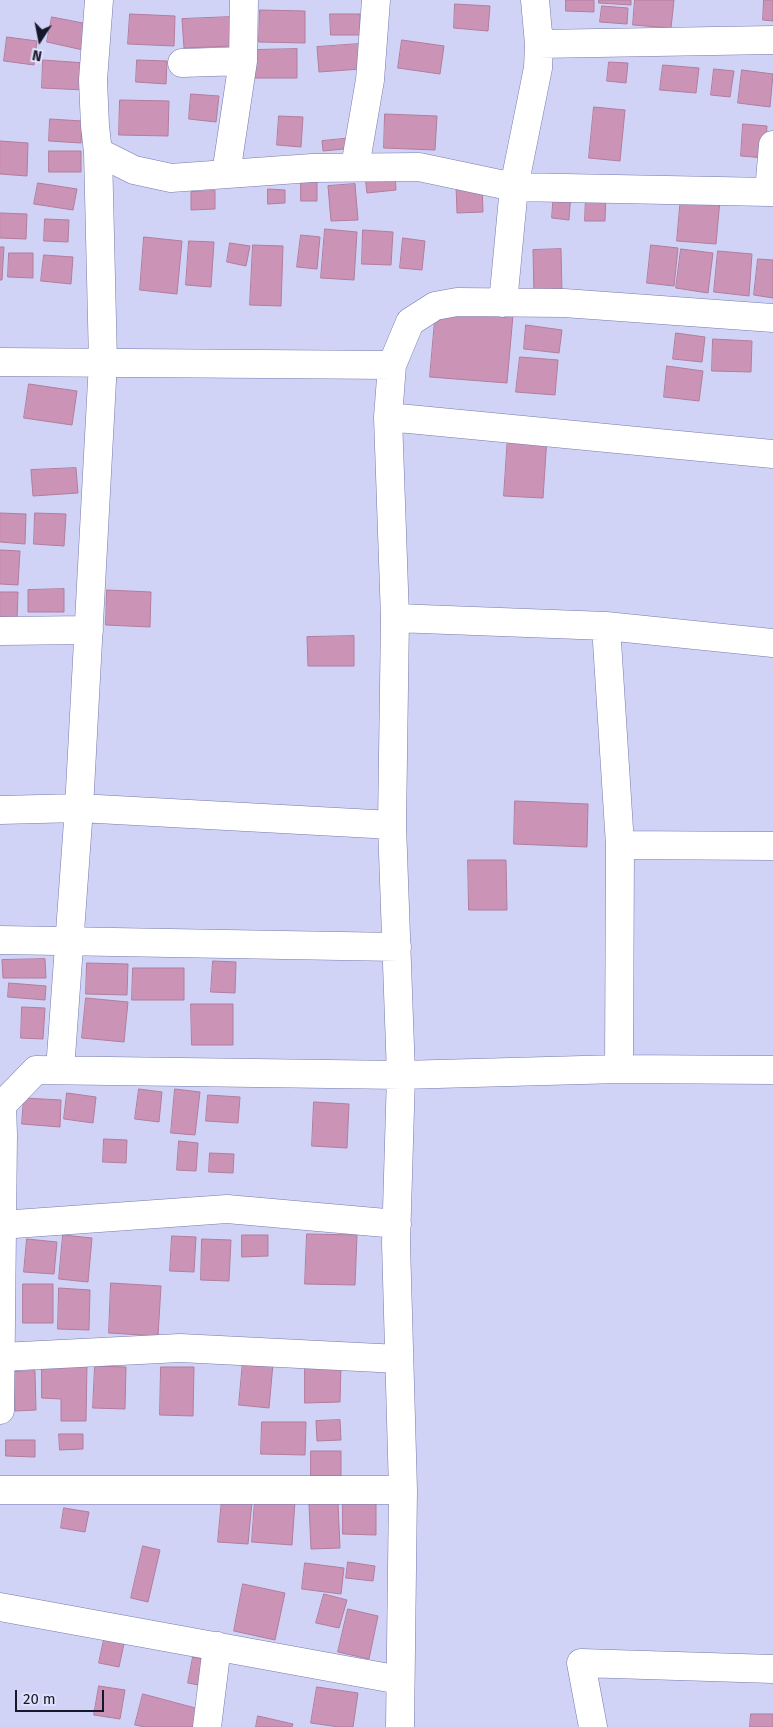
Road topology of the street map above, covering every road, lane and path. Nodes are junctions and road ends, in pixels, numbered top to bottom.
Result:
1 (99, 0) edge
2 (244, 0) edge
3 (376, 0) edge
4 (535, 0) edge
5 (773, 40) edge
6 (539, 44) junction
7 (243, 62) junction
8 (182, 63) dead end
9 (773, 145) edge
10 (98, 152) junction
11 (355, 167) junction
12 (226, 174) junction
13 (514, 187) junction
14 (771, 192) edge
15 (503, 303) junction
16 (773, 318) edge
17 (0, 362) edge
18 (103, 362) junction
19 (392, 365) junction
20 (388, 418) junction
21 (773, 454) edge
22 (395, 618) junction
23 (606, 626) junction
24 (89, 630) junction
25 (0, 631) edge
26 (773, 643) edge
27 (79, 808) junction
28 (0, 810) edge
29 (392, 825) junction
30 (620, 845) junction
31 (773, 846) edge
32 (0, 940) edge
33 (69, 942) junction
34 (397, 947) junction
35 (619, 1069) junction
36 (60, 1070) junction
37 (773, 1070) edge
38 (401, 1075) junction
39 (1, 1104) edge
40 (397, 1224) junction
41 (1, 1225) edge
42 (1, 1351) edge
43 (400, 1359) junction
44 (0, 1410) edge
45 (0, 1490) edge
46 (403, 1490) junction
47 (0, 1607) edge
48 (216, 1646) junction
49 (773, 1669) edge
50 (400, 1680) junction
51 (207, 1727) edge
52 (400, 1727) edge
53 (593, 1727) edge

1 - 10 street
2 - 7 street
3 - 11 street
4 - 6 street
5 - 6 street
6 - 13 street
7 - 8 street
7 - 12 street
9 - 14 street
10 - 12 street
10 - 18 street
11 - 12 street
11 - 13 street
13 - 14 street
13 - 15 street
15 - 16 street
15 - 19 street
17 - 18 street
18 - 19 street
18 - 24 street
19 - 20 street
20 - 21 street
20 - 22 street
22 - 23 street
22 - 29 street
23 - 26 street
23 - 30 street
24 - 25 street
24 - 27 street
27 - 28 street
27 - 29 street
27 - 33 street
29 - 34 street
30 - 31 street
30 - 35 street
32 - 33 street
33 - 34 street
33 - 36 street
34 - 38 street
35 - 37 street
35 - 38 street
36 - 38 street
36 - 39 street
38 - 40 street
39 - 41 street
40 - 41 street
40 - 43 street
41 - 42 street
42 - 43 street
42 - 44 street
43 - 46 street
45 - 46 street
46 - 50 street
47 - 48 street
48 - 50 street
48 - 51 street
49 - 53 street
50 - 52 street

